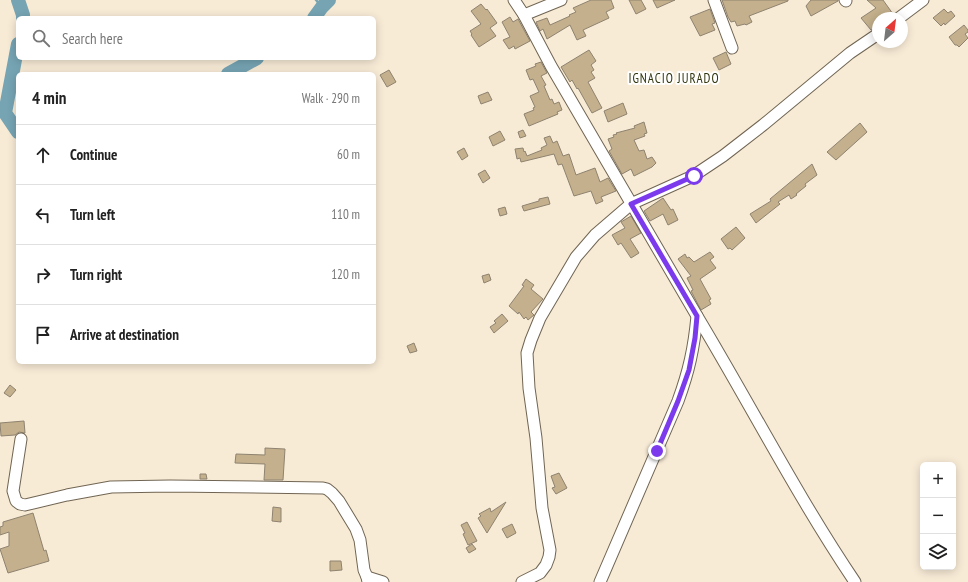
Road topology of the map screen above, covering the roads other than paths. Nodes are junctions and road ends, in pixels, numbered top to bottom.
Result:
1 (514, 0) edge
2 (561, 0) edge
3 (714, 0) edge
4 (923, 0) edge
5 (907, 12) edge
6 (524, 15) junction
7 (872, 38) edge
8 (732, 48) dead end
9 (631, 204) junction
10 (697, 316) junction
11 (21, 439) dead end
12 (367, 579) edge
13 (383, 582) edge
14 (522, 582) edge
15 (600, 582) edge
16 (855, 582) edge

1 - 6 street
2 - 6 street
3 - 8 street
4 - 5 street
6 - 9 street
7 - 9 street
9 - 10 street
9 - 14 street
10 - 15 street
10 - 16 street
11 - 12 street
12 - 13 street

